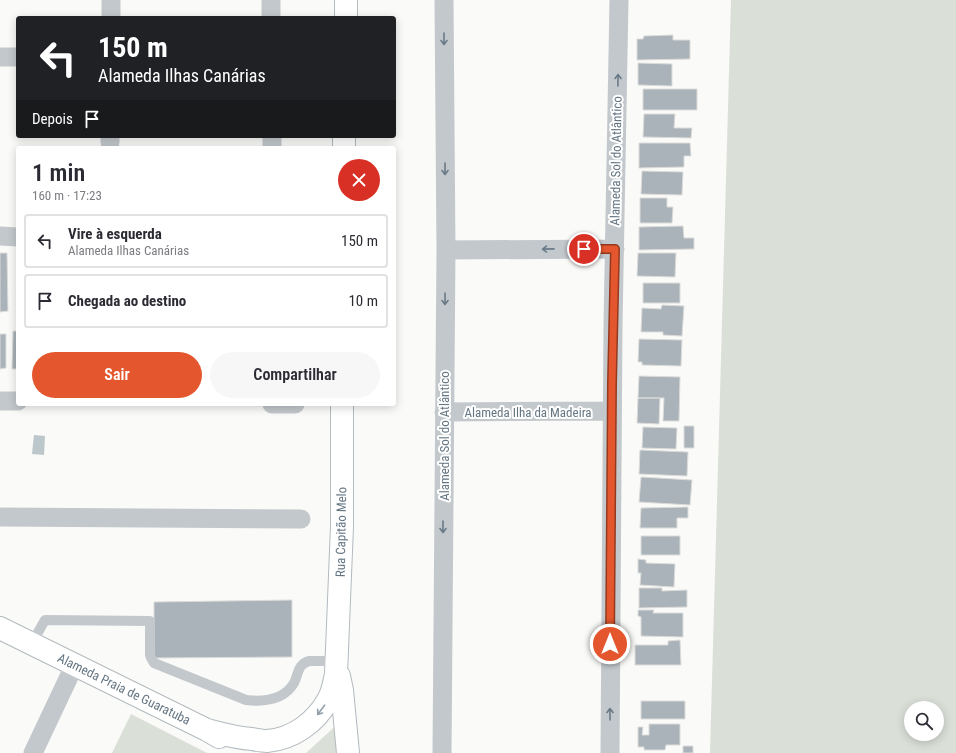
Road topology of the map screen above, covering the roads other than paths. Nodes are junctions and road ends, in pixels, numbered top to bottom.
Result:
1 (111, 0) edge
2 (271, 0) edge
3 (346, 0) edge
4 (444, 0) edge
5 (619, 0) edge
6 (111, 16) edge
7 (271, 16) edge
8 (346, 16) edge
9 (0, 57) edge
10 (16, 57) edge
11 (0, 236) edge
12 (16, 237) edge
13 (615, 249) junction
14 (446, 250) junction
15 (0, 401) edge
16 (16, 401) edge
17 (342, 406) edge
18 (612, 411) junction
19 (444, 412) junction
20 (0, 517) edge
21 (302, 519) dead end
22 (0, 628) edge
23 (32, 643) junction
24 (337, 660) junction
25 (75, 664) junction
26 (207, 730) junction
27 (33, 753) edge
28 (247, 753) edge
29 (348, 753) edge
30 (442, 753) edge
31 (610, 753) edge

1 - 6 street
2 - 7 street
3 - 8 street
4 -> 14 street, Alameda Sol do Atlântico
13 -> 5 street, Alameda Sol do Atlântico
9 - 10 street
11 - 12 street
13 -> 14 street
13 - 18 street, Alameda Sol do Atlântico
14 -> 19 street, Alameda Sol do Atlântico
15 - 16 street
17 - 24 street, Rua Capitão Melo
18 - 19 street, Alameda Ilha da Madeira
31 -> 18 street, Alameda Sol do Atlântico
19 -> 30 street, Alameda Sol do Atlântico
20 - 21 street
22 - 23 street, Alameda Praia de Guaratuba
23 - 24 lane
23 - 25 street, Alameda Praia de Guaratuba
24 -> 26 street, Rua Capitão Melo
24 - 29 street, Rua Capitão Melo
25 - 26 street, Alameda Praia de Guaratuba
25 - 27 street
26 - 28 street, Alameda Praia de Guaratuba

